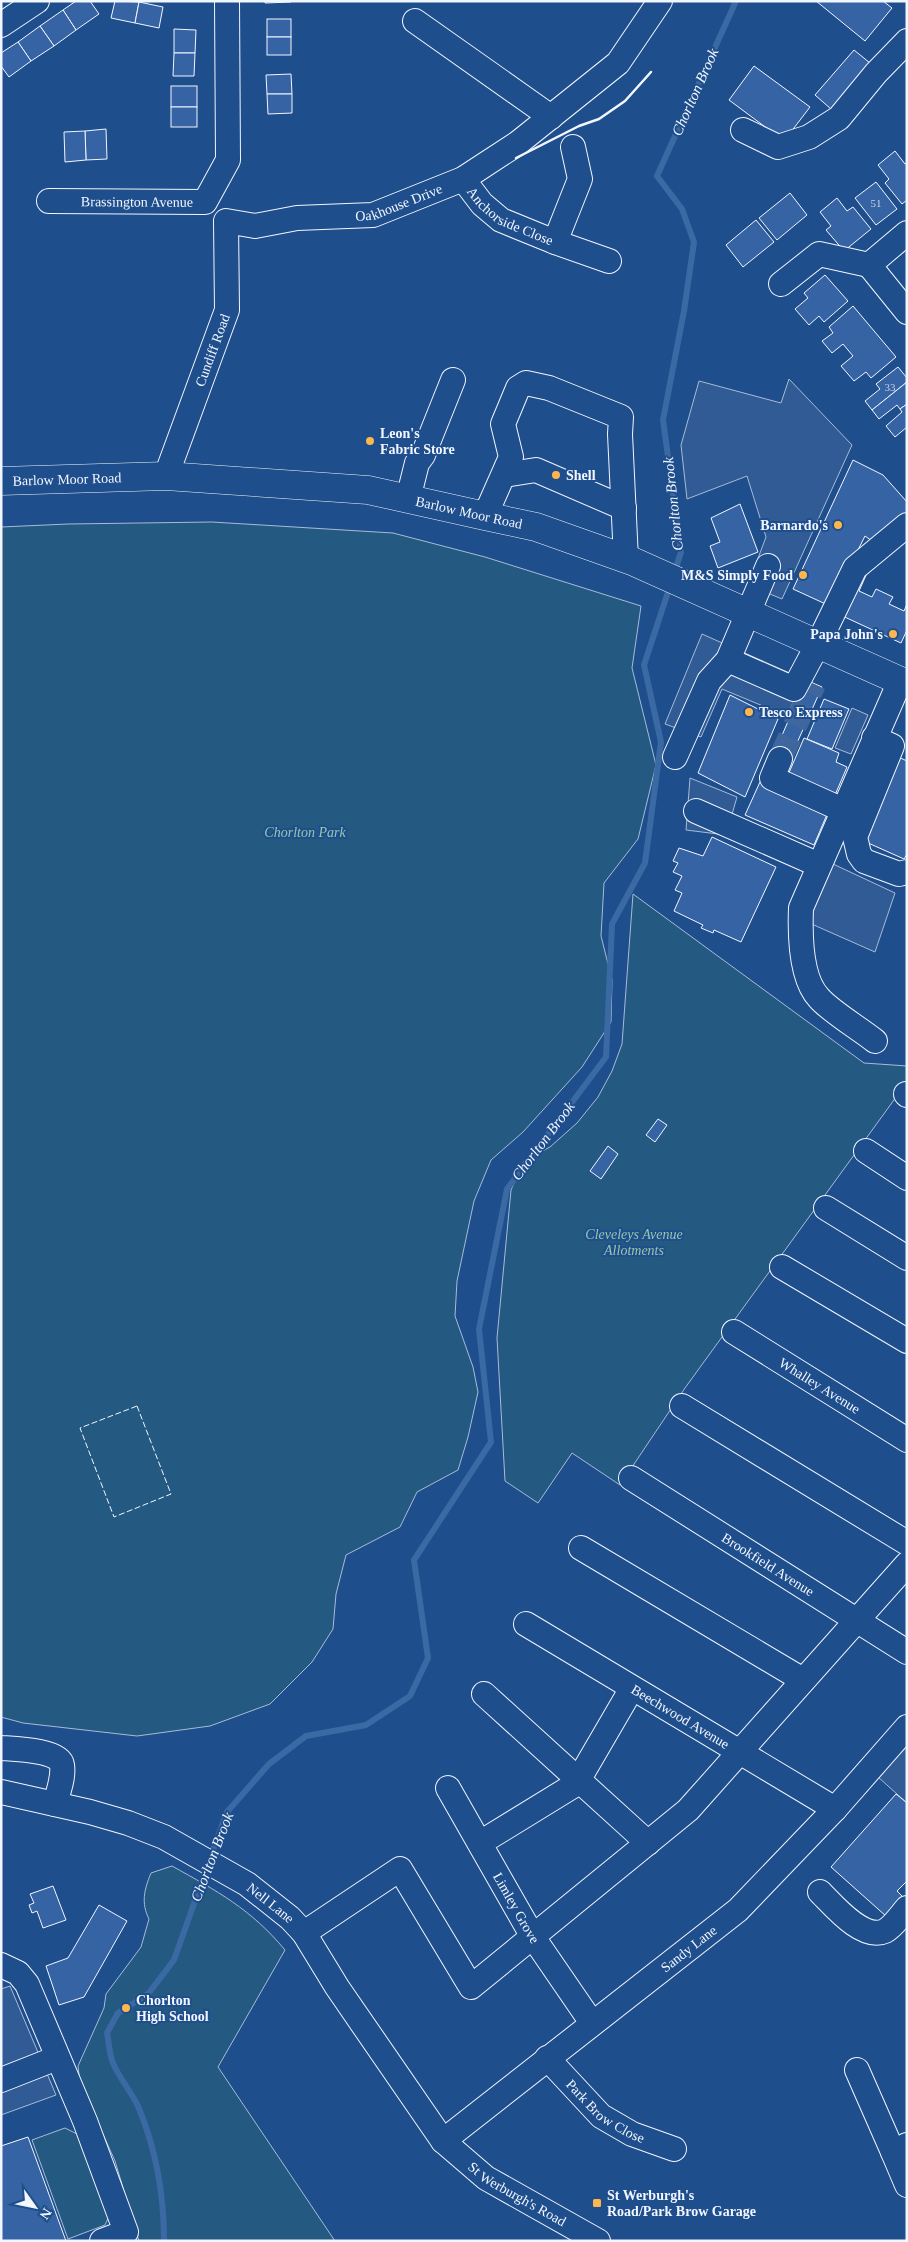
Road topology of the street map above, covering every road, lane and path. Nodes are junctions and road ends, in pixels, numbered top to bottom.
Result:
1 (37, 1) edge
2 (227, 1) edge
3 (660, 1) edge
4 (415, 21) dead end
5 (1, 25) edge
6 (907, 41) edge
7 (551, 116) junction
8 (743, 130) dead end
9 (573, 147) dead end
10 (463, 179) junction
11 (49, 201) dead end
12 (226, 220) joint
13 (907, 234) edge
14 (555, 242) junction
15 (609, 261) dead end
16 (868, 266) junction
17 (781, 284) dead end
18 (907, 312) edge
19 (453, 380) dead end
20 (504, 475) junction
21 (166, 476) junction
22 (1, 481) edge
23 (408, 499) junction
24 (624, 508) junction
25 (485, 516) junction
26 (907, 525) edge
27 (635, 562) junction
28 (768, 566) dead end
29 (750, 612) junction
30 (824, 646) junction
31 (728, 660) junction
32 (903, 682) edge
33 (814, 684) tunnel mouth
34 (891, 743) edge
35 (676, 757) dead end
36 (780, 759) tunnel mouth
37 (843, 810) junction
38 (696, 811) dead end
39 (822, 859) junction
40 (907, 872) edge
41 (907, 888) edge
42 (875, 1041) dead end
43 (866, 1151) dead end
44 (907, 1178) edge
45 (826, 1208) dead end
46 (907, 1258) edge
47 (782, 1266) dead end
48 (734, 1332) dead end
49 (907, 1341) edge
50 (682, 1406) dead end
51 (907, 1440) edge
52 (631, 1478) dead end
53 (907, 1543) edge
54 (581, 1548) dead end
55 (907, 1564) edge
56 (857, 1620) junction
57 (526, 1624) dead end
58 (907, 1652) edge
59 (803, 1680) junction
60 (632, 1688) junction
61 (484, 1694) dead end
62 (907, 1727) edge
63 (1, 1748) edge
64 (740, 1752) junction
65 (580, 1780) junction
66 (448, 1788) dead end
67 (1, 1792) edge
68 (55, 1804) junction
69 (835, 1809) junction
70 (480, 1843) junction
71 (648, 1843) junction
72 (820, 1892) dead end
73 (907, 1908) edge
74 (304, 1933) junction
75 (533, 1937) junction
76 (1, 1965) edge
77 (592, 2023) junction
78 (57, 2058) junction
79 (547, 2058) junction
80 (857, 2070) dead end
81 (1, 2080) edge
82 (443, 2140) junction
83 (674, 2149) dead end
84 (900, 2149) edge
85 (907, 2185) edge
86 (102, 2241) edge
87 (598, 2241) edge

1 - 5 street
2 - 11 street, Brassington Avenue
3 - 7 street, Oakhouse Drive
4 - 7 street
6 - 8 street
7 - 10 street, Oakhouse Drive
9 - 14 street, Anchorside Close
10 - 12 street, Oakhouse Drive
10 - 14 street, Anchorside Close
12 - 21 street, Cundiff Road
13 - 16 street
14 - 15 street
16 - 17 street
16 - 18 street
19 - 23 street
20 - 24 street
20 - 24 street
20 - 25 street
21 - 22 main road, Barlow Moor Road
21 - 23 main road, Barlow Moor Road
23 - 25 main road, Barlow Moor Road
24 - 27 street
25 - 27 main road, Barlow Moor Road
26 - 30 street
27 - 29 main road, Barlow Moor Road
28 - 29 street
29 - 30 main road, Barlow Moor Road
29 - 31 street
30 - 31 street
30 - 32 main road, Barlow Moor Road
30 - 33 street
31 - 35 street
32 - 34 street
34 - 37 street
34 - 40 street
36 - 37 street
37 - 39 street
38 - 39 street
39 - 41 street
39 - 42 street
43 - 44 street
45 - 46 street
47 - 49 street
48 - 51 street, Whalley Avenue
50 - 53 street
52 - 56 street, Brookfield Avenue
54 - 59 street
55 - 56 street
56 - 58 street, Brookfield Avenue
56 - 59 street
57 - 60 street, Beechwood Avenue
59 - 64 street
60 - 64 street, Beechwood Avenue
60 - 65 street
61 - 65 street
62 - 69 street, Sandy Lane
63 - 68 street
64 - 69 street, Beechwood Avenue
64 - 71 street
65 - 70 street
65 - 71 street
66 - 70 street, Limley Grove
67 - 68 street, Nell Lane
68 - 74 street, Nell Lane
69 - 77 street, Sandy Lane
70 - 75 street, Limley Grove
71 - 75 street
72 - 73 street
74 - 75 street
74 - 82 street, Nell Lane
75 - 77 street, Limley Grove
76 - 78 street
77 - 79 street, Sandy Lane
78 - 81 street
78 - 86 street
79 - 82 street, Sandy Lane
79 - 83 street, Park Brow Close
80 - 84 street
82 - 87 street, St Werburgh's Road
84 - 85 street

